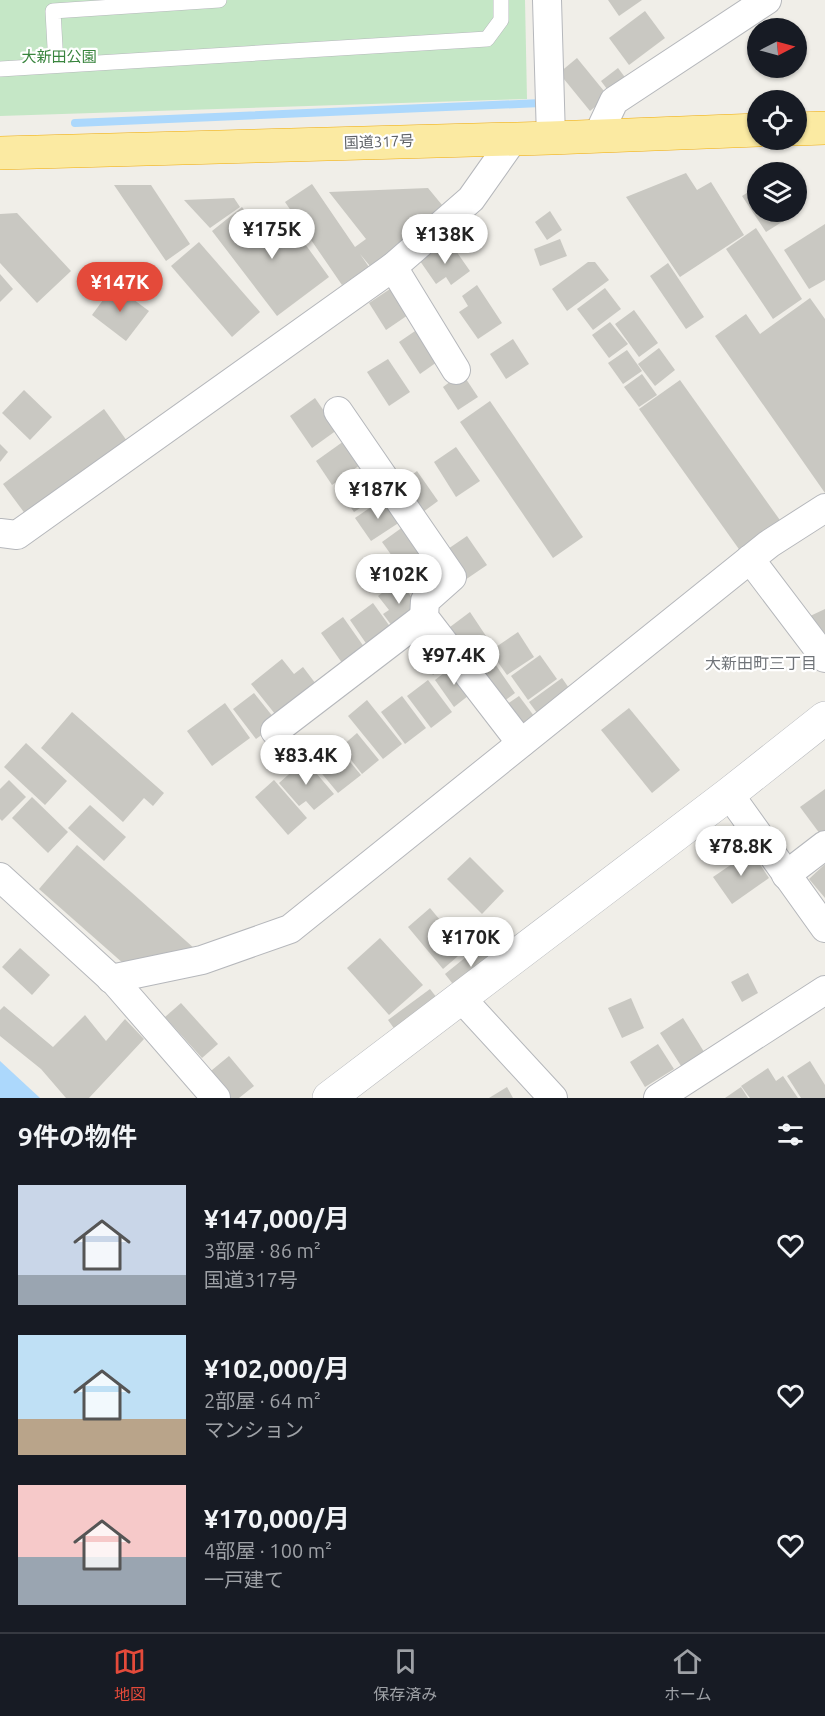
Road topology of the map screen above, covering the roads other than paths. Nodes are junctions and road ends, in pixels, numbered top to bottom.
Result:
1 (219, 0) edge
2 (501, 0) edge
3 (547, 0) edge
4 (767, 0) edge
5 (53, 5) edge
6 (56, 65) junction
7 (0, 69) edge
8 (825, 128) edge
9 (807, 129) edge
10 (747, 130) edge
11 (598, 135) junction
12 (514, 138) junction
13 (551, 138) junction
14 (0, 153) edge
15 (393, 267) junction
16 (456, 370) dead end
17 (338, 411) dead end
18 (825, 508) edge
19 (0, 533) edge
20 (750, 559) junction
21 (424, 617) junction
22 (824, 654) edge
23 (825, 718) edge
24 (275, 732) dead end
25 (521, 743) junction
26 (729, 794) junction
27 (825, 845) edge
28 (786, 875) junction
29 (0, 876) edge
30 (825, 928) edge
31 (111, 979) junction
32 (825, 990) edge
33 (461, 998) junction
34 (216, 1098) edge
35 (329, 1098) edge
36 (553, 1098) edge
37 (658, 1098) edge

1 - 5 lane
2 - 6 lane
3 - 13 street
4 - 11 street
5 - 6 lane
6 - 7 lane
8 - 9 highway
10 - 11 highway, 国道317号
11 - 13 highway, 国道317号
12 - 13 highway, 国道317号
12 - 14 highway, 国道317号
12 - 15 street
15 - 16 street
15 - 19 street
17 - 21 street
18 - 20 street
20 - 22 street
20 - 25 street
21 - 24 street
21 - 25 street
23 - 26 street
25 - 31 street
26 - 28 street
26 - 33 street
27 - 28 street
28 - 30 street
29 - 31 street
31 - 34 street
32 - 37 street
33 - 35 street
33 - 36 street

